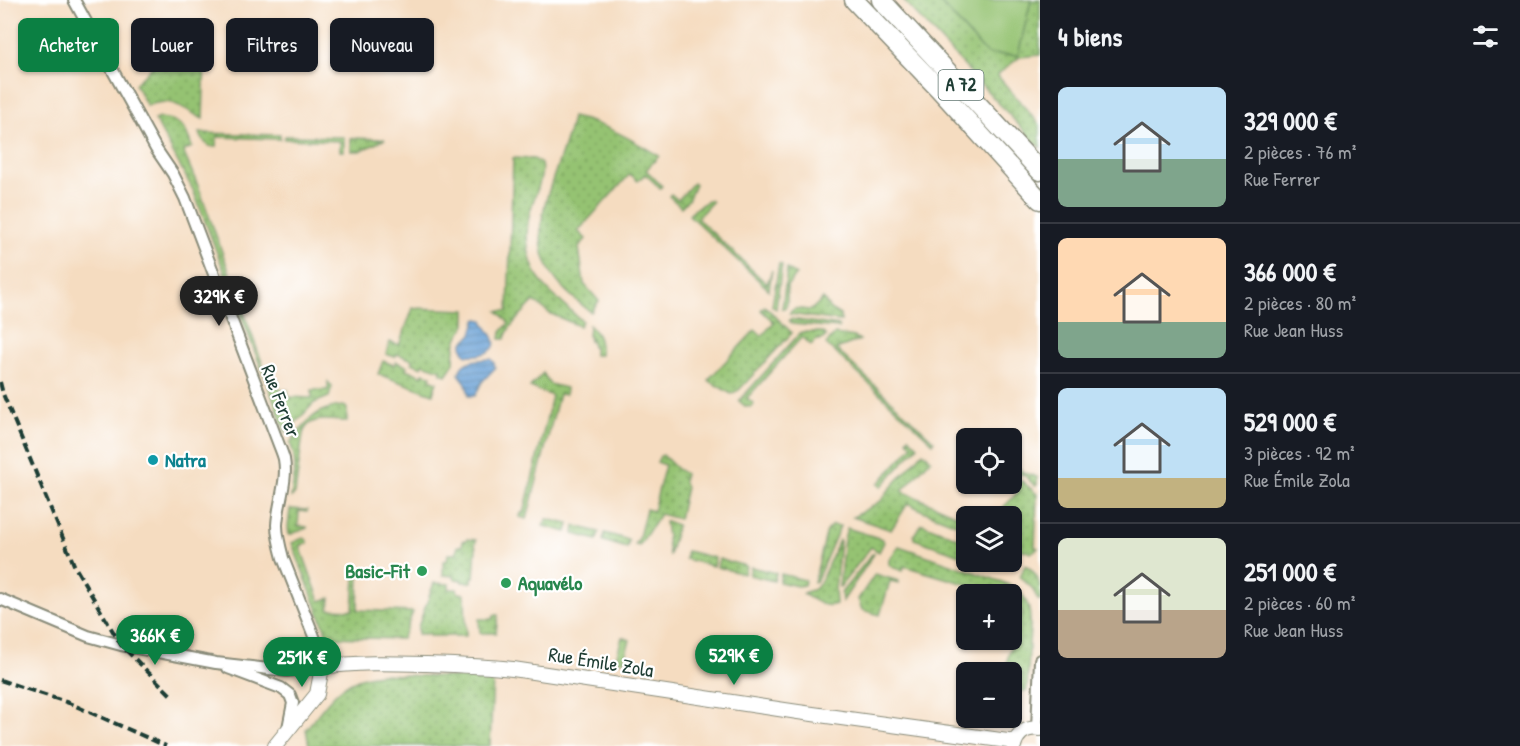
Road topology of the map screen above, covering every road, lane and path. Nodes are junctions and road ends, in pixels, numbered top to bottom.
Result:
1 (74, 0) edge
2 (854, 0) edge
3 (881, 0) edge
4 (1040, 171) edge
5 (1040, 200) edge
6 (0, 599) edge
7 (1040, 660) edge
8 (216, 663) junction
9 (322, 667) junction
10 (296, 713) junction
11 (1038, 728) edge
12 (1014, 744) edge
13 (275, 746) edge

1 - 9 street, Rue Ferrer
2 - 5 highway, A 72
3 - 4 highway, A 72
6 - 8 street
7 - 11 street
8 - 9 street
8 - 10 street
9 - 10 main road
9 - 12 main road, Rue Émile Zola
10 - 13 main road
11 - 12 main road

